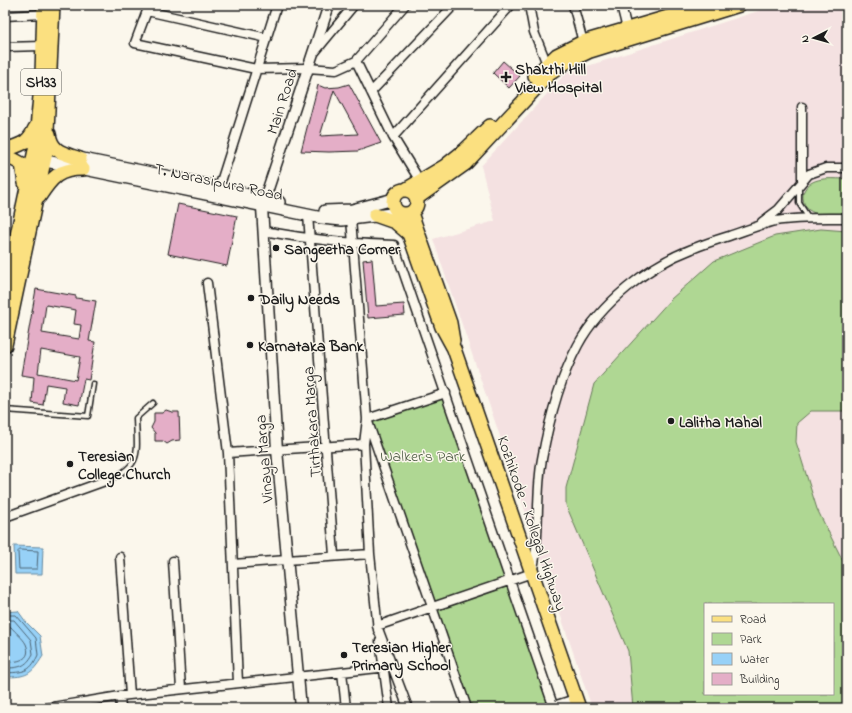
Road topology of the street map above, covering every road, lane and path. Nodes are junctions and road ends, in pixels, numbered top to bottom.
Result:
1 (53, 5) edge
2 (277, 5) edge
3 (329, 5) edge
4 (354, 5) edge
5 (405, 5) edge
6 (454, 5) edge
7 (511, 5) edge
8 (529, 5) edge
9 (572, 5) edge
10 (620, 5) edge
11 (708, 5) edge
12 (739, 5) edge
13 (148, 7) edge
14 (43, 10) edge
15 (5, 16) edge
16 (626, 29) junction
17 (266, 38) junction
18 (583, 42) junction
19 (42, 46) junction
20 (5, 47) edge
21 (314, 52) junction
22 (356, 61) junction
23 (547, 64) junction
24 (307, 68) junction
25 (256, 69) junction
26 (529, 89) junction
27 (371, 92) junction
28 (802, 107) dead end
29 (43, 122) junction
30 (393, 137) junction
31 (7, 152) edge
32 (40, 156) junction
33 (82, 164) junction
34 (847, 168) edge
35 (420, 181) junction
36 (801, 182) junction
37 (435, 186) junction
38 (219, 188) junction
39 (405, 190) junction
40 (417, 198) junction
41 (30, 199) junction
42 (394, 199) junction
43 (263, 203) junction
44 (404, 213) junction
45 (308, 215) junction
46 (375, 215) junction
47 (351, 218) junction
48 (809, 218) junction
49 (847, 218) edge
50 (754, 227) junction
51 (263, 231) junction
52 (409, 234) junction
53 (310, 240) junction
54 (422, 240) junction
55 (353, 245) junction
56 (8, 267) edge
57 (208, 282) dead end
58 (5, 292) edge
59 (5, 345) edge
60 (454, 349) junction
61 (93, 384) dead end
62 (446, 393) junction
63 (153, 403) dead end
64 (5, 410) edge
65 (367, 419) junction
66 (364, 444) junction
67 (327, 447) junction
68 (277, 450) junction
69 (228, 454) junction
70 (105, 481) joint
71 (5, 517) edge
72 (370, 554) junction
73 (334, 555) junction
74 (120, 557) dead end
75 (287, 558) junction
76 (173, 561) dead end
77 (233, 564) junction
78 (532, 573) junction
79 (510, 580) junction
80 (433, 606) junction
81 (377, 626) junction
82 (393, 666) junction
83 (384, 667) junction
84 (342, 672) junction
85 (299, 677) junction
86 (238, 683) junction
87 (181, 689) junction
88 (130, 695) junction
89 (120, 696) junction
90 (577, 703) edge
91 (82, 705) edge
92 (552, 707) edge
93 (47, 708) edge
94 (121, 708) edge
95 (301, 708) edge
96 (346, 708) edge
97 (389, 708) edge
98 (408, 708) edge
99 (467, 708) edge

1 - 29 main road
2 - 17 street
3 - 21 street, Main Road
4 - 21 street
5 - 22 street
6 - 27 street
7 - 30 street
8 - 23 street
9 - 18 street
10 - 16 street
11 - 16 main road
12 - 26 main road
13 - 17 street
13 - 25 street
14 - 15 street
14 - 19 main road, SH33
16 - 18 main road
17 - 25 street
18 - 23 main road
19 - 20 street
19 - 29 main road, SH33
21 - 24 street, Main Road
22 - 24 street
22 - 27 street
23 - 26 main road
24 - 25 street
24 - 43 street, Main Road
25 - 38 street
26 - 35 main road
26 - 37 main road
27 - 30 street
28 - 36 street
29 - 31 main road
29 - 32 main road, SH33
29 - 33 main road
30 - 35 street
31 - 32 main road, T. Narasipura Road
31 - 41 main road
32 - 33 main road, T. Narasipura Road
32 - 41 main road, SH33
33 - 38 main road, T. Narasipura Road
33 - 41 main road
33 - 43 main road, T. Narasipura Road
34 - 36 street
35 - 39 main road
36 - 48 lane
36 - 50 street
37 - 40 main road
37 - 54 main road
38 - 43 main road, T. Narasipura Road
39 - 40 main road
39 - 42 main road
40 - 44 main road
41 - 56 main road, SH33
41 - 59 main road
42 - 43 main road, T. Narasipura Road
42 - 44 main road
43 - 45 main road, T. Narasipura Road
43 - 51 street, Vinaya Marga
44 - 46 main road, T. Narasipura Road
44 - 52 main road, Kozhikode - Kollegal Highway
44 - 54 main road, Kozhikode - Kollegal Highway
45 - 47 main road, T. Narasipura Road
45 - 53 street, Tirthakara Marga
46 - 47 main road, T. Narasipura Road
46 - 52 main road
47 - 55 street
48 - 49 street
48 - 50 street
50 - 78 street
51 - 53 street
51 - 68 street, Vinaya Marga
52 - 60 main road, Kozhikode - Kollegal Highway
53 - 55 street
53 - 67 street, Tirthakara Marga
54 - 60 main road, Kozhikode - Kollegal Highway
55 - 62 street
55 - 65 street
56 - 58 main road, SH33
57 - 69 street
60 - 78 main road, Kozhikode - Kollegal Highway
61 - 64 lane
62 - 65 street
62 - 79 street
63 - 70 lane
65 - 66 street
65 - 80 street
66 - 67 street
66 - 72 street
67 - 68 street
67 - 73 street, Tirthakara Marga
68 - 69 street
68 - 75 street, Vinaya Marga
69 - 77 street
70 - 71 street
72 - 73 street
72 - 81 street
73 - 75 street
74 - 88 street
75 - 77 street
75 - 85 street, Vinaya Marga
76 - 87 street
77 - 86 street
78 - 79 street
78 - 90 main road, Kozhikode - Kollegal Highway
79 - 80 street
79 - 92 street
80 - 81 street
80 - 99 street
81 - 82 street
81 - 83 street
82 - 83 street
82 - 98 street
83 - 84 street
83 - 97 street
84 - 85 street
84 - 96 street
85 - 86 street
85 - 95 street, Vinaya Marga
86 - 87 street
87 - 88 street
88 - 89 street
89 - 91 street
89 - 94 street
90 - 92 street
91 - 93 street

